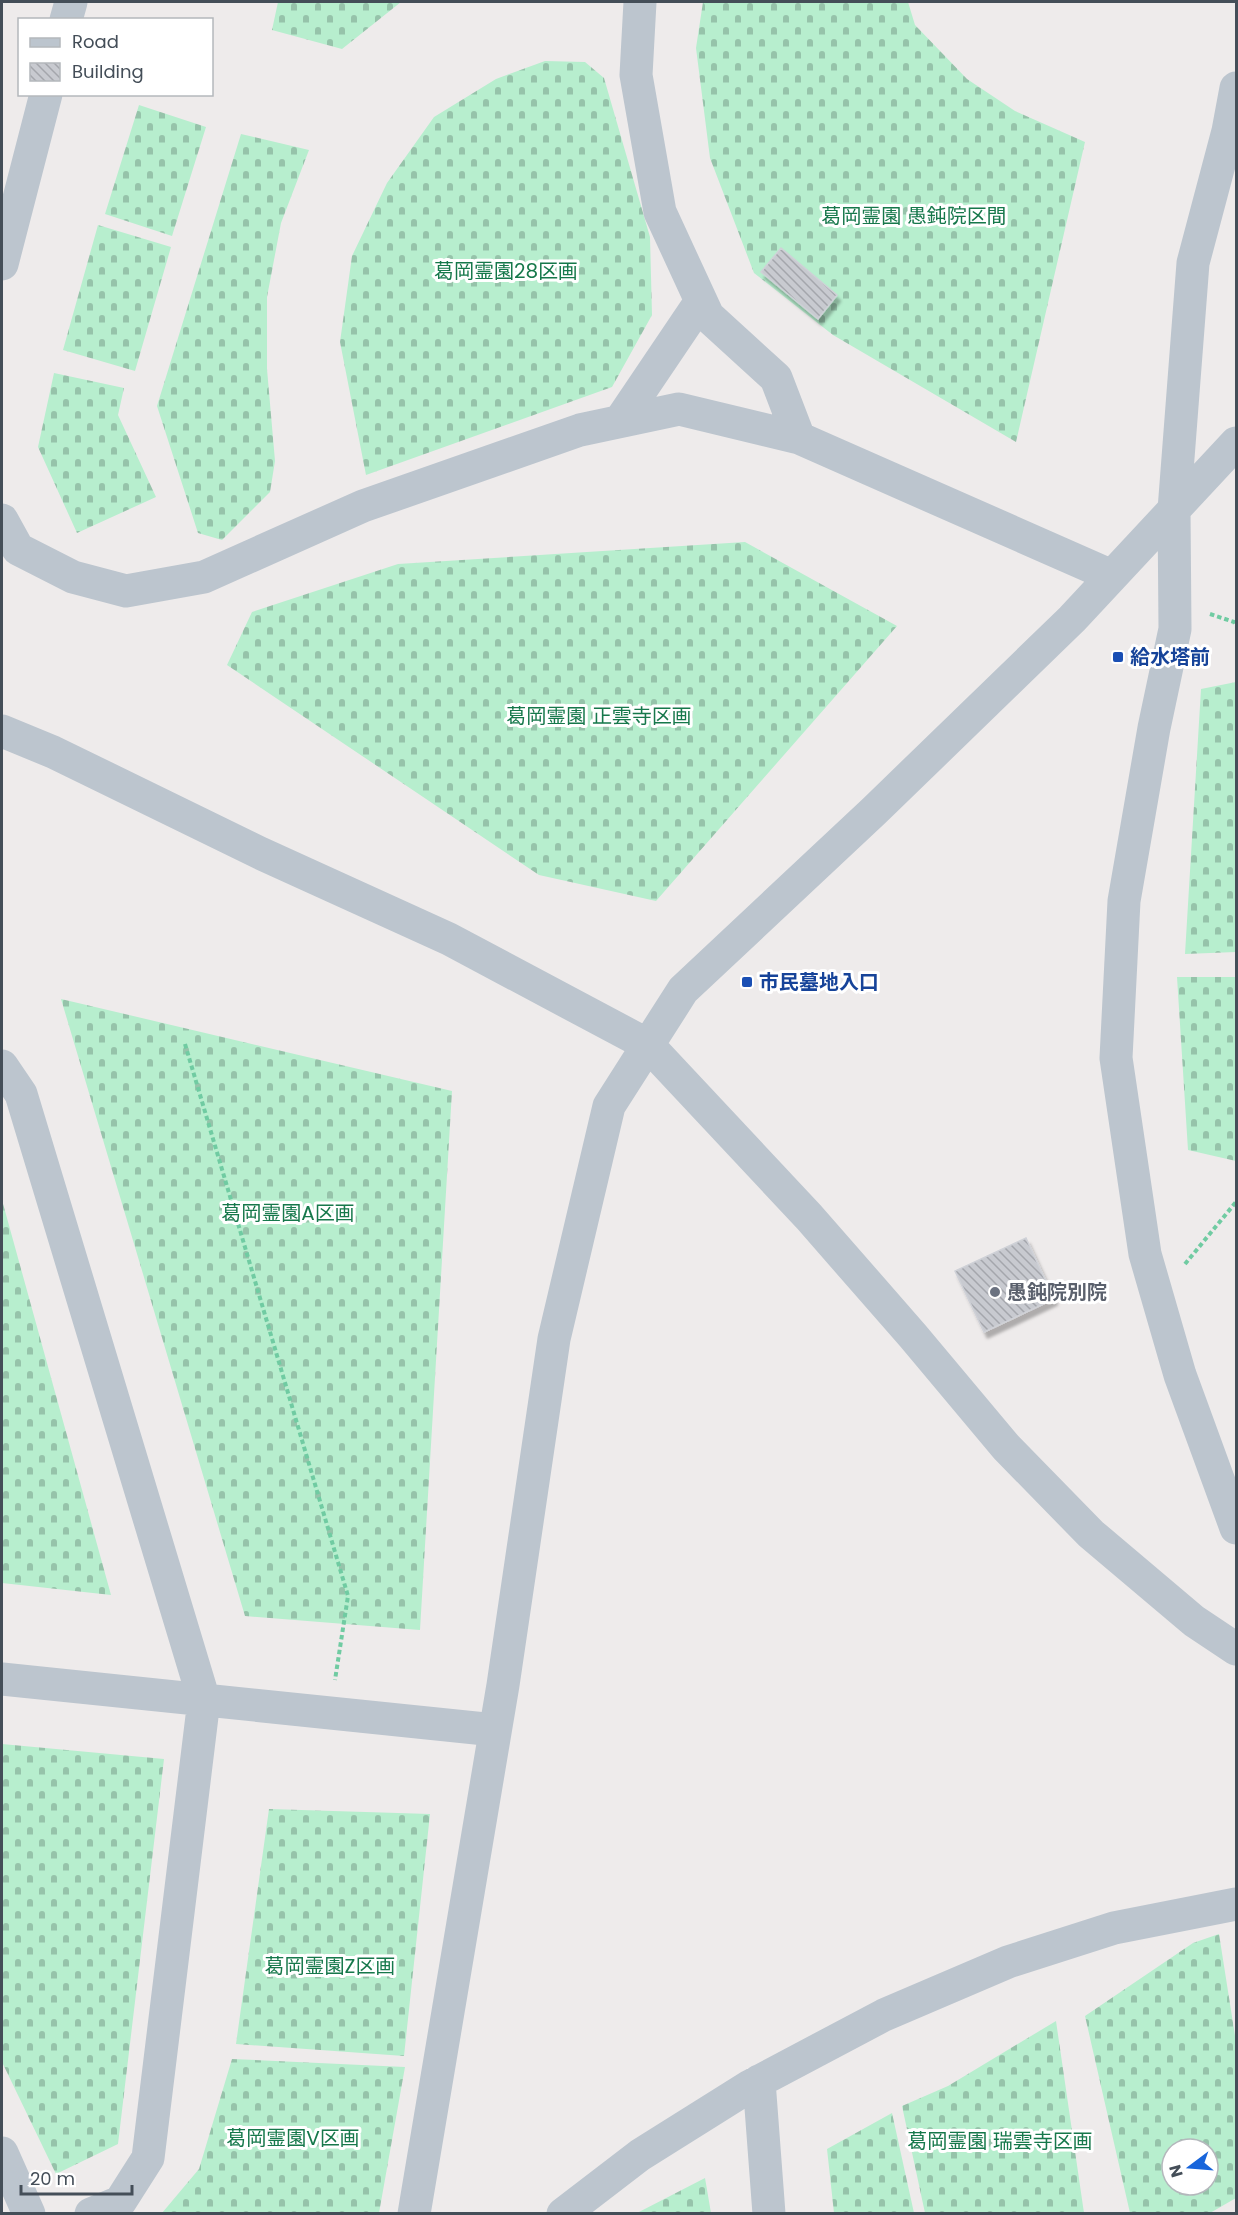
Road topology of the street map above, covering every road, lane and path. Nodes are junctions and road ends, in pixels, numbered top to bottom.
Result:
1 (71, 2) edge
2 (640, 2) edge
3 (67, 18) edge
4 (1236, 88) edge
5 (45, 96) edge
6 (2, 264) edge
7 (701, 301) junction
8 (620, 421) junction
9 (799, 438) junction
10 (1236, 443) edge
11 (1174, 510) junction
12 (2, 520) edge
13 (1112, 576) junction
14 (2, 730) edge
15 (185, 1044) dead end
16 (648, 1045) junction
17 (2, 1066) edge
18 (1236, 1202) edge
19 (1157, 1297) junction
20 (1236, 1528) edge
21 (1236, 1649) edge
22 (2, 1679) edge
23 (204, 1700) junction
24 (329, 1713) junction
25 (495, 1730) junction
26 (1236, 1904) edge
27 (759, 2081) junction
28 (2, 2153) edge
29 (29, 2214) edge
30 (91, 2214) edge
31 (414, 2214) edge
32 (562, 2214) edge
33 (770, 2214) edge

1 - 3 street
2 - 7 street
4 - 11 street
5 - 6 street
7 - 8 street
7 - 9 street
8 - 9 street
8 - 12 street
9 - 13 street
10 - 11 street
11 - 13 street
11 - 19 street
13 - 16 street
14 - 16 street
15 - 24 path
16 - 21 street
16 - 25 street
17 - 23 street
18 - 19 path
19 - 20 street
22 - 23 street
23 - 24 street
23 - 30 street
24 - 25 street
25 - 31 street
26 - 27 street
27 - 32 street
27 - 33 street
28 - 29 street

